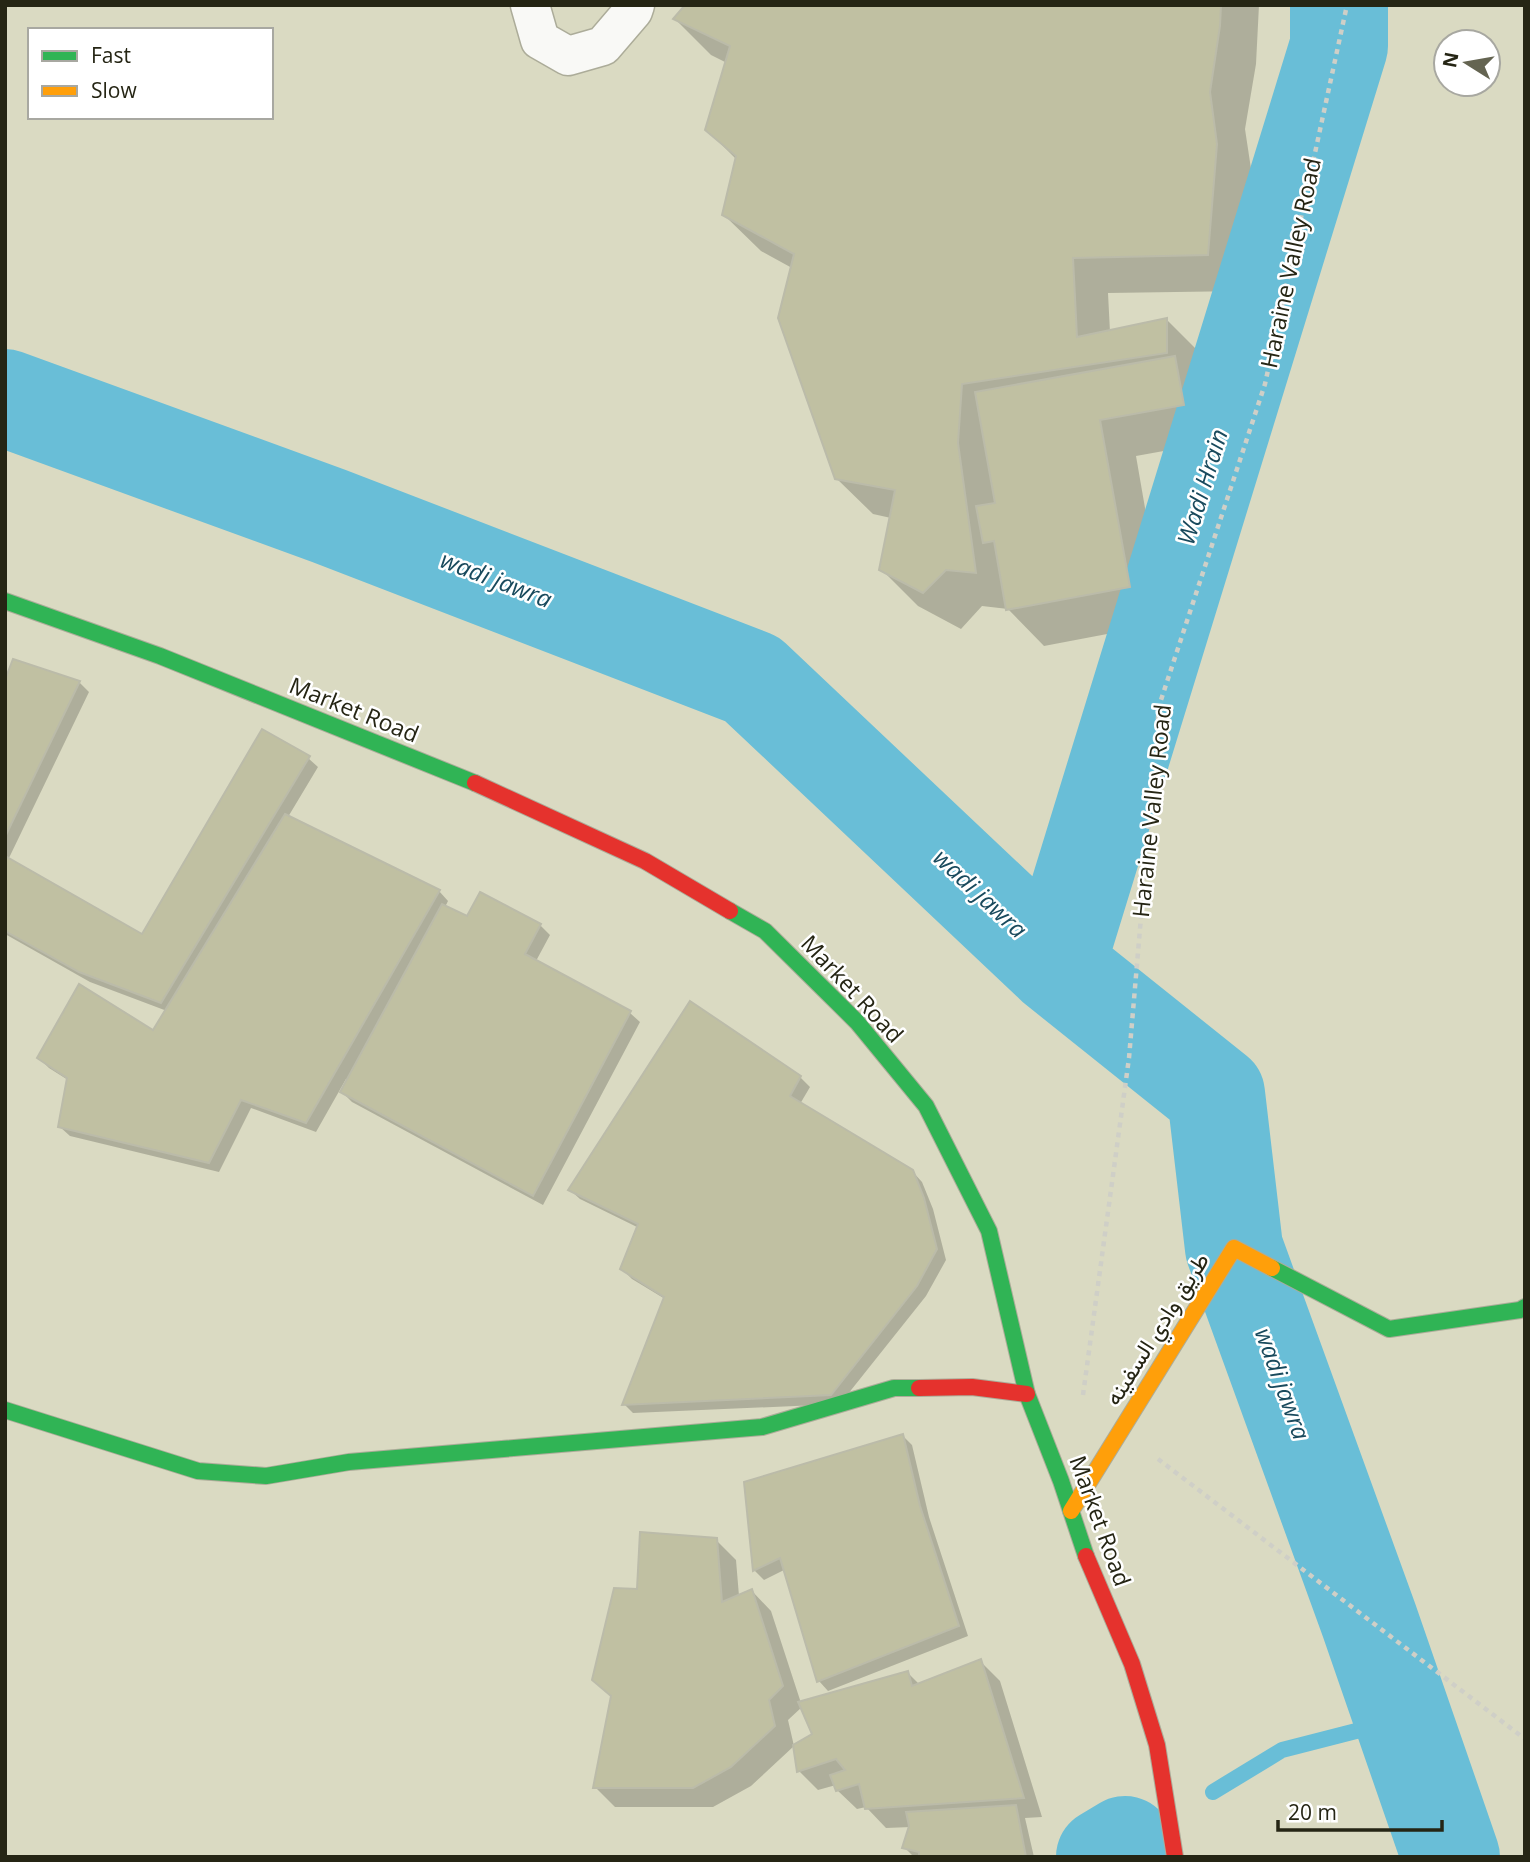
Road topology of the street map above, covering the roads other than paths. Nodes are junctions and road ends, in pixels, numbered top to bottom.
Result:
1 (530, 5) edge
2 (635, 5) edge
3 (5, 601) edge
4 (1525, 1307) edge
5 (1027, 1394) junction
6 (5, 1410) edge
7 (1071, 1511) junction
8 (1175, 1857) edge

1 - 2 street
3 - 5 street, Market Road
4 - 7 street
5 - 6 street
5 - 7 street, Market Road
7 - 8 street, Market Road

